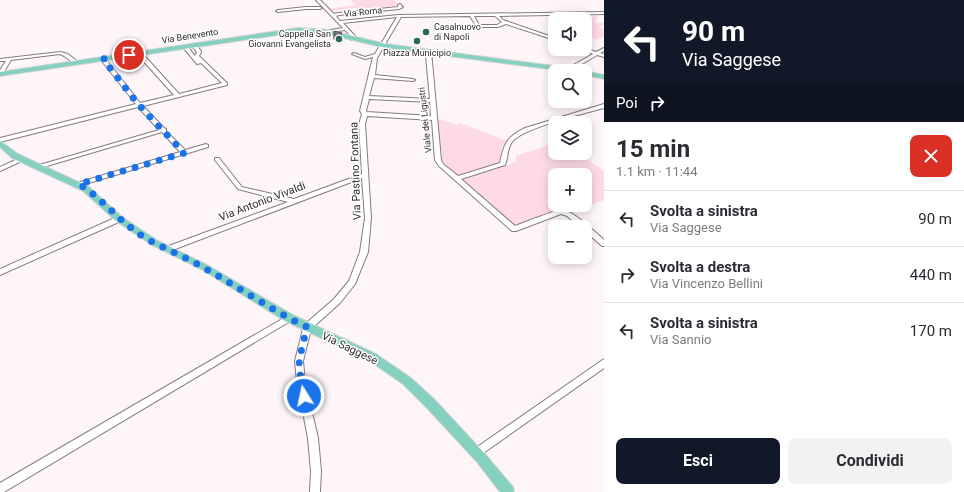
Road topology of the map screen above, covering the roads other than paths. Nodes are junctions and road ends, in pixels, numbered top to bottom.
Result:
1 (318, 0) edge
2 (396, 0) edge
3 (323, 8) junction
4 (278, 11) dead end
5 (604, 13) edge
6 (333, 15) junction
7 (471, 15) junction
8 (496, 15) junction
9 (400, 16) junction
10 (340, 22) junction
11 (506, 22) junction
12 (346, 29) junction
13 (327, 32) junction
14 (548, 37) edge
15 (353, 39) junction
16 (193, 45) junction
17 (184, 46) junction
18 (382, 46) junction
19 (604, 49) edge
20 (592, 51) edge
21 (429, 52) junction
22 (139, 53) junction
23 (597, 53) junction
24 (354, 54) dead end
25 (376, 55) junction
26 (604, 56) edge
27 (103, 59) junction
28 (0, 60) edge
29 (8, 60) junction
30 (77, 63) junction
31 (578, 64) edge
32 (548, 66) edge
33 (203, 68) dead end
34 (0, 74) edge
35 (592, 74) edge
36 (372, 76) junction
37 (604, 77) edge
38 (413, 80) dead end
39 (178, 96) junction
40 (366, 98) junction
41 (432, 101) junction
42 (140, 105) junction
43 (604, 106) edge
44 (366, 114) junction
45 (434, 118) junction
46 (164, 130) junction
47 (1, 145) edge
48 (206, 146) dead end
49 (184, 153) junction
50 (22, 159) junction
51 (217, 159) dead end
52 (38, 167) junction
53 (0, 169) edge
54 (364, 175) junction
55 (456, 179) junction
56 (79, 184) junction
57 (294, 201) junction
58 (119, 219) junction
59 (576, 220) edge
60 (592, 233) edge
61 (604, 244) edge
62 (168, 249) junction
63 (0, 272) edge
64 (289, 318) junction
65 (307, 327) junction
66 (604, 363) edge
67 (476, 453) junction
68 (0, 489) edge
69 (315, 492) edge
70 (508, 492) edge

1 - 3 street
2 - 6 street
3 - 4 street
3 - 6 street
5 - 8 street, Via Roma
6 - 10 street
7 - 8 street, Via Roma
7 - 9 street, Via Roma
7 - 11 street
8 - 11 street
9 - 10 street, Via Roma
9 - 18 street
10 - 12 street
11 - 14 street
12 - 13 street
12 - 15 street
13 - 15 main road, Via Benevento
13 - 16 main road, Via Benevento
15 - 18 main road, Via Benevento
16 - 17 main road, Via Benevento
16 - 39 street
17 - 22 main road, Via Benevento
17 - 33 street
18 - 21 main road, Via Benevento
18 - 25 street
19 - 23 street
20 - 23 street
21 - 32 main road, Via Benevento
21 - 41 street, Viale dei Ligustri
22 - 27 main road, Via Benevento
22 - 39 street
23 - 26 street
23 - 31 street
24 - 25 street
25 - 36 street, Via Pastino Fontana
27 - 30 main road, Via Benevento
27 - 42 street
28 - 29 street
29 - 30 street
29 - 34 street
30 - 34 main road, Via Benevento
35 - 37 main road
36 - 38 street
36 - 40 street, Via Pastino Fontana
39 - 42 street
40 - 41 street
40 - 44 street, Via Pastino Fontana
41 - 45 street, Viale dei Ligustri
42 - 46 street
42 - 47 street
43 - 55 street
44 - 45 street
44 - 54 street, Via Pastino Fontana
45 - 55 street, Viale dei Ligustri
46 - 49 street
46 - 52 street
47 - 50 main road, Via Saggese
48 - 49 street
49 - 56 street
50 - 52 main road, Via Saggese
50 - 53 street
51 - 57 street
52 - 56 main road, Via Saggese
54 - 57 street, Via Antonio Vivaldi
54 - 65 street, Via Pastino Fontana
55 - 59 street, Viale dei Ligustri
56 - 58 main road, Via Saggese
57 - 62 street, Via Antonio Vivaldi
58 - 62 main road, Via Saggese
58 - 63 street
60 - 61 street
62 - 64 main road, Via Saggese
64 - 65 main road, Via Saggese
64 - 68 street
65 - 67 main road, Via Saggese
65 - 69 street
66 - 67 street
67 - 70 main road, Via Saggese

